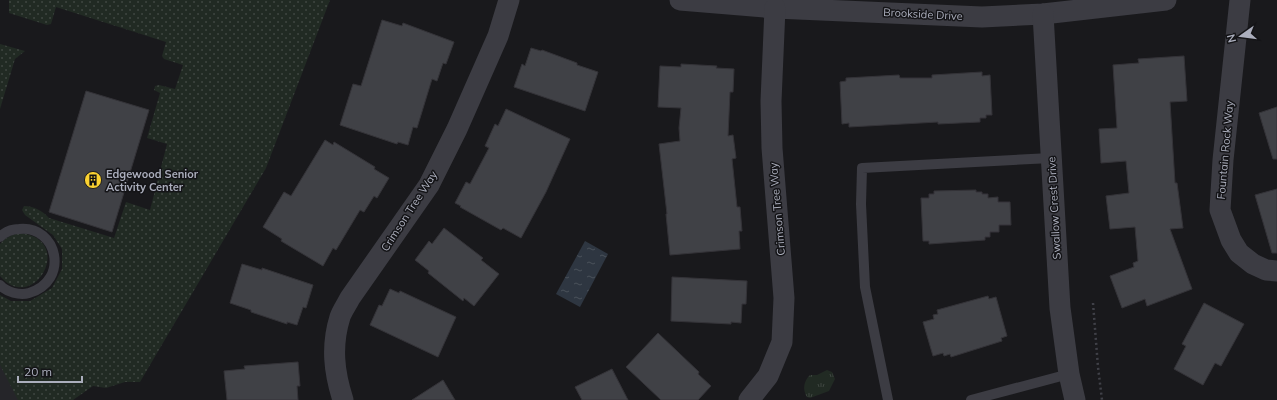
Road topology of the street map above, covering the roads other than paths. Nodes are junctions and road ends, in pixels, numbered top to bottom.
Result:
1 (509, 0) edge
2 (680, 0) edge
3 (1166, 0) edge
4 (1240, 0) edge
5 (775, 8) junction
6 (1044, 14) junction
7 (1051, 158) junction
8 (0, 237) edge
9 (1277, 271) edge
10 (0, 286) edge
11 (1069, 374) junction
12 (343, 400) edge
13 (749, 400) edge
14 (888, 400) edge
15 (972, 400) edge
16 (1075, 400) edge

1 - 12 street, Crimson Tree Way
2 - 5 street, Brookside Drive
3 - 6 street, Brookside Drive
4 - 9 street, Fountain Rock Way
5 - 6 street, Brookside Drive
5 - 13 street, Crimson Tree Way
6 - 7 street, Swallow Crest Drive
7 - 11 street, Swallow Crest Drive
7 - 14 lane
8 - 10 lane
11 - 15 lane
11 - 16 street, Swallow Crest Drive

